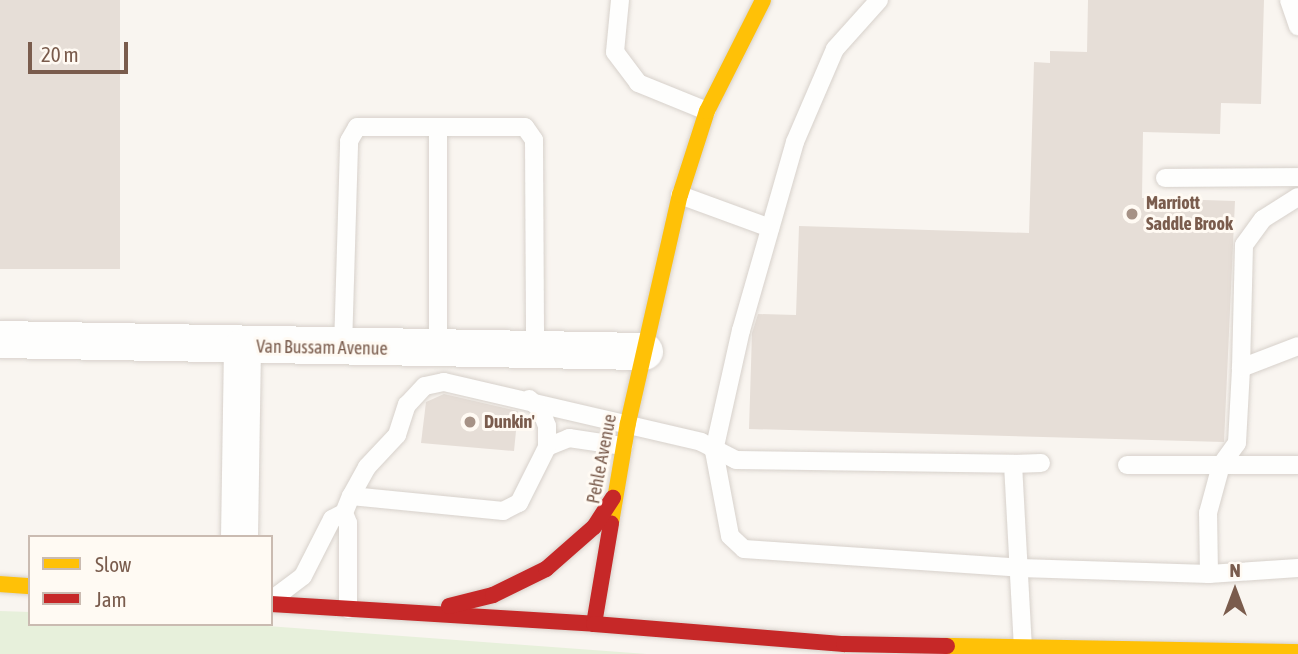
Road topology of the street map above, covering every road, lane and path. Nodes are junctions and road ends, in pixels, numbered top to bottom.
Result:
1 (620, 0) edge
2 (763, 0) edge
3 (879, 0) edge
4 (1289, 0) edge
5 (1298, 26) edge
6 (707, 111) junction
7 (438, 127) junction
8 (1298, 177) edge
9 (1164, 178) dead end
10 (680, 195) junction
11 (1298, 197) edge
12 (770, 228) junction
13 (0, 340) edge
14 (1298, 346) edge
15 (242, 347) junction
16 (343, 348) junction
17 (438, 349) junction
18 (535, 350) junction
19 (643, 351) junction
20 (1241, 369) junction
21 (529, 399) junction
22 (628, 423) junction
23 (624, 446) junction
24 (547, 447) junction
25 (714, 451) junction
26 (1041, 463) dead end
27 (1013, 464) junction
28 (1127, 465) dead end
29 (1221, 465) junction
30 (1298, 465) edge
31 (614, 496) junction
32 (347, 505) junction
33 (239, 535) edge
34 (1020, 568) junction
35 (1298, 568) edge
36 (1209, 575) junction
37 (0, 584) edge
38 (28, 586) edge
39 (273, 599) edge
40 (273, 601) edge
41 (348, 609) junction
42 (424, 613) junction
43 (594, 624) junction
44 (844, 644) junction
45 (1023, 651) edge
46 (1298, 652) edge
47 (900, 654) edge

1 - 6 lane
2 - 6 main road, Pehle Avenue
3 - 12 lane
4 - 5 lane
6 - 10 main road, Pehle Avenue
7 - 16 lane
7 - 17 lane
7 - 18 lane
8 - 9 lane
10 - 12 lane
10 - 19 main road, Pehle Avenue
11 - 20 lane
12 - 25 lane
13 - 15 street, Van Bussam Avenue
14 - 20 lane
15 - 16 street, Van Bussam Avenue
15 - 33 street
16 - 17 street, Van Bussam Avenue
17 - 18 street, Van Bussam Avenue
18 - 19 street, Van Bussam Avenue
19 - 22 main road, Pehle Avenue
20 - 29 lane
21 - 22 lane
21 - 24 lane
21 - 32 lane
22 - 23 main road, Pehle Avenue
22 - 25 lane
23 - 24 lane
23 - 31 main road, Pehle Avenue
24 - 32 lane
25 - 27 lane
25 - 34 lane
26 - 27 lane
27 - 34 lane
28 - 29 lane
29 - 30 lane
29 - 36 lane
31 - 42 main road
31 - 43 main road, Pehle Avenue
32 - 39 lane
32 - 41 lane
34 - 36 lane
34 - 45 lane
35 - 36 lane
37 - 38 main road
40 - 41 main road
41 - 42 main road
42 - 43 main road
43 - 44 main road
44 - 45 main road
44 - 47 main road
45 - 46 main road

